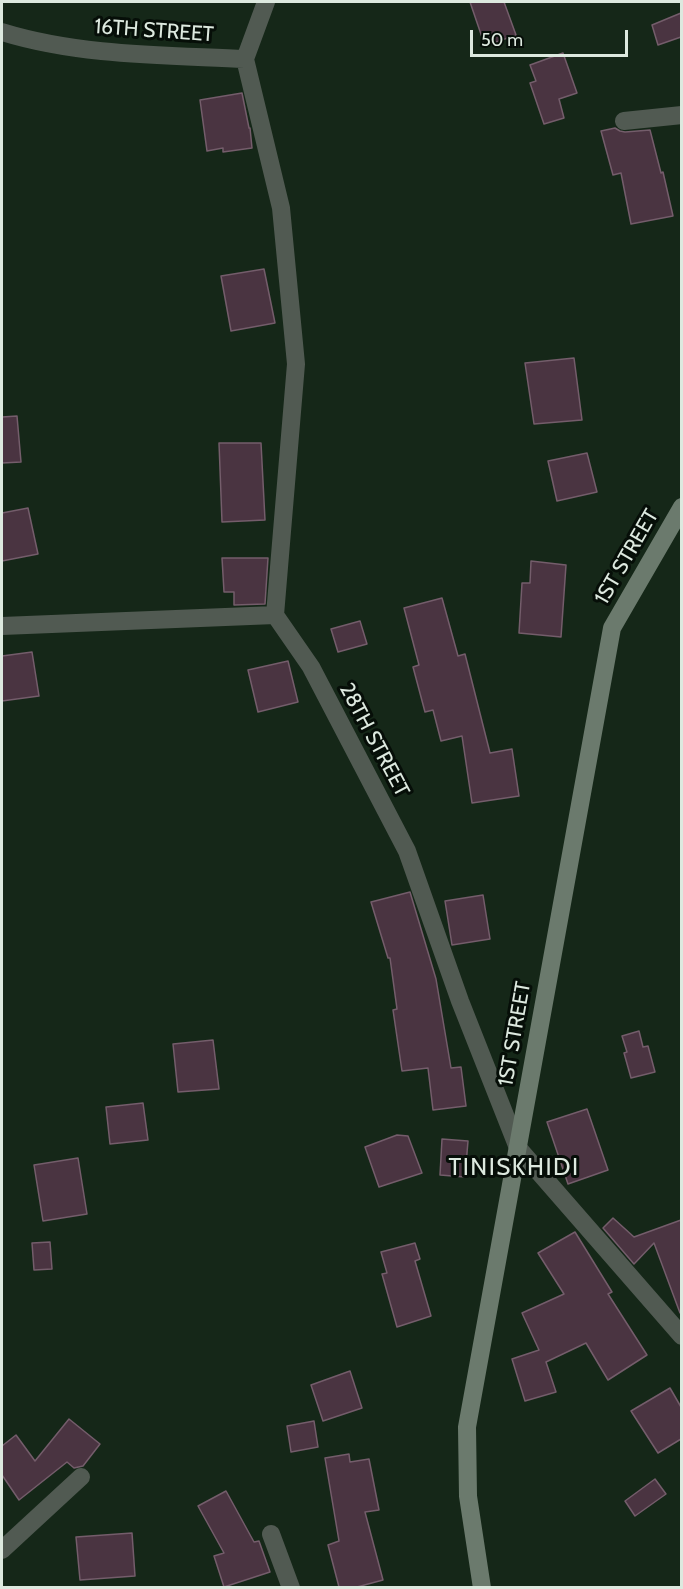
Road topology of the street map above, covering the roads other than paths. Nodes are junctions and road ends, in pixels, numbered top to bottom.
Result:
1 (266, 2) edge
2 (2, 32) edge
3 (245, 59) junction
4 (681, 115) edge
5 (624, 121) dead end
6 (681, 507) edge
7 (275, 615) junction
8 (2, 626) edge
9 (518, 1148) junction
10 (681, 1336) edge
11 (81, 1477) dead end
12 (271, 1534) dead end
13 (2, 1550) edge
14 (291, 1587) edge
15 (482, 1587) edge

1 - 3 street
2 - 3 street, 16TH STREET
3 - 7 street
4 - 5 street
6 - 9 main road, 1ST STREET
7 - 8 street
7 - 9 street, 28TH STREET
9 - 10 street, 28TH STREET
9 - 15 main road, 1ST STREET
11 - 13 street
12 - 14 street

